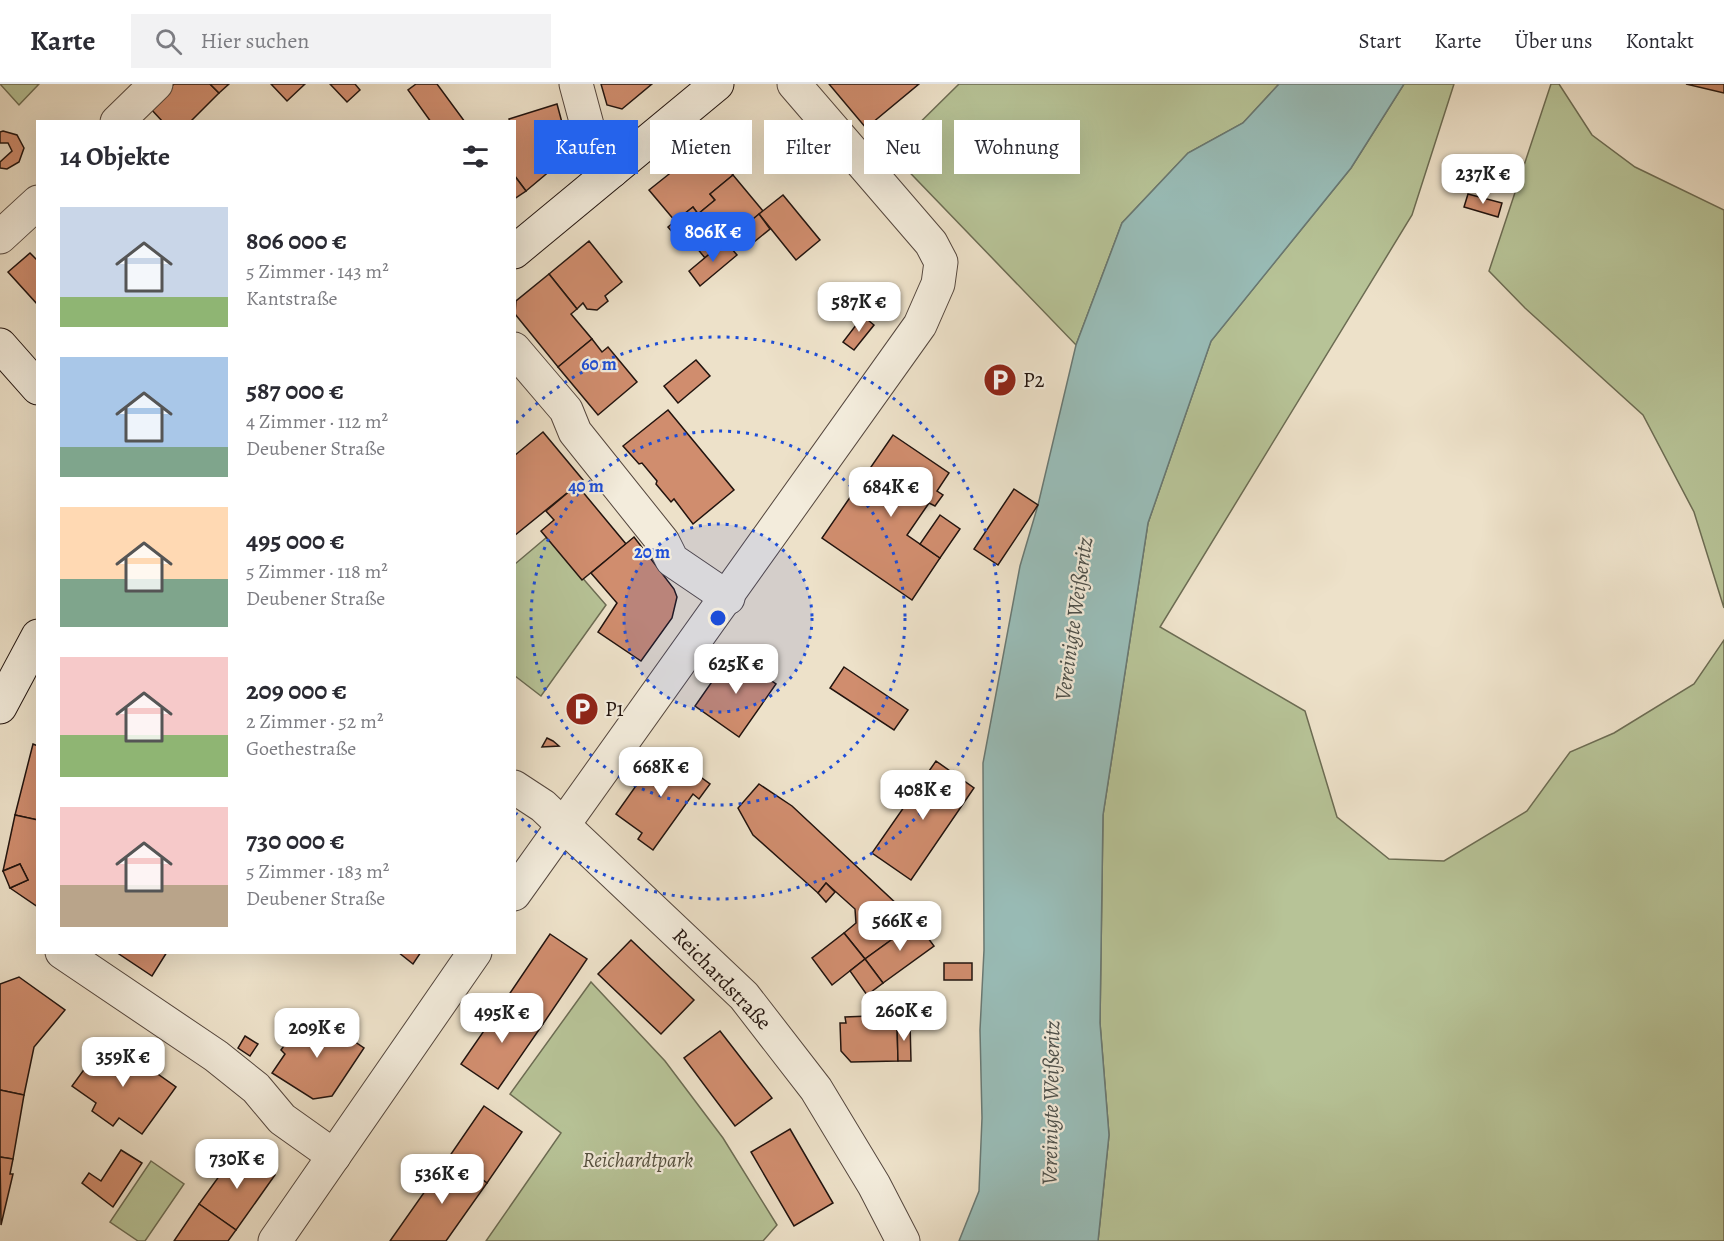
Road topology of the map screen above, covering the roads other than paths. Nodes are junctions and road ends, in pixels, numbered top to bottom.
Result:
1 (156, 84) edge
2 (576, 84) edge
3 (717, 84) edge
4 (794, 84) edge
5 (119, 120) edge
6 (586, 120) edge
7 (638, 149) edge
8 (608, 174) edge
9 (36, 204) edge
10 (0, 237) edge
11 (516, 250) edge
12 (0, 345) edge
13 (516, 351) edge
14 (36, 386) edge
15 (728, 598) junction
16 (36, 640) edge
17 (0, 707) edge
18 (516, 788) edge
19 (562, 825) junction
20 (516, 891) edge
21 (65, 954) edge
22 (474, 954) edge
23 (334, 1156) junction
24 (275, 1241) edge
25 (903, 1241) edge

1 - 5 street
2 - 6 street
3 - 7 street
4 - 15 street
8 - 11 street
9 - 10 street
12 - 14 street
13 - 15 street
15 - 19 street
16 - 17 street
18 - 19 street, Reichardstraße
19 - 20 street
19 - 25 street, Reichardstraße
21 - 23 street
22 - 23 street
23 - 24 street

